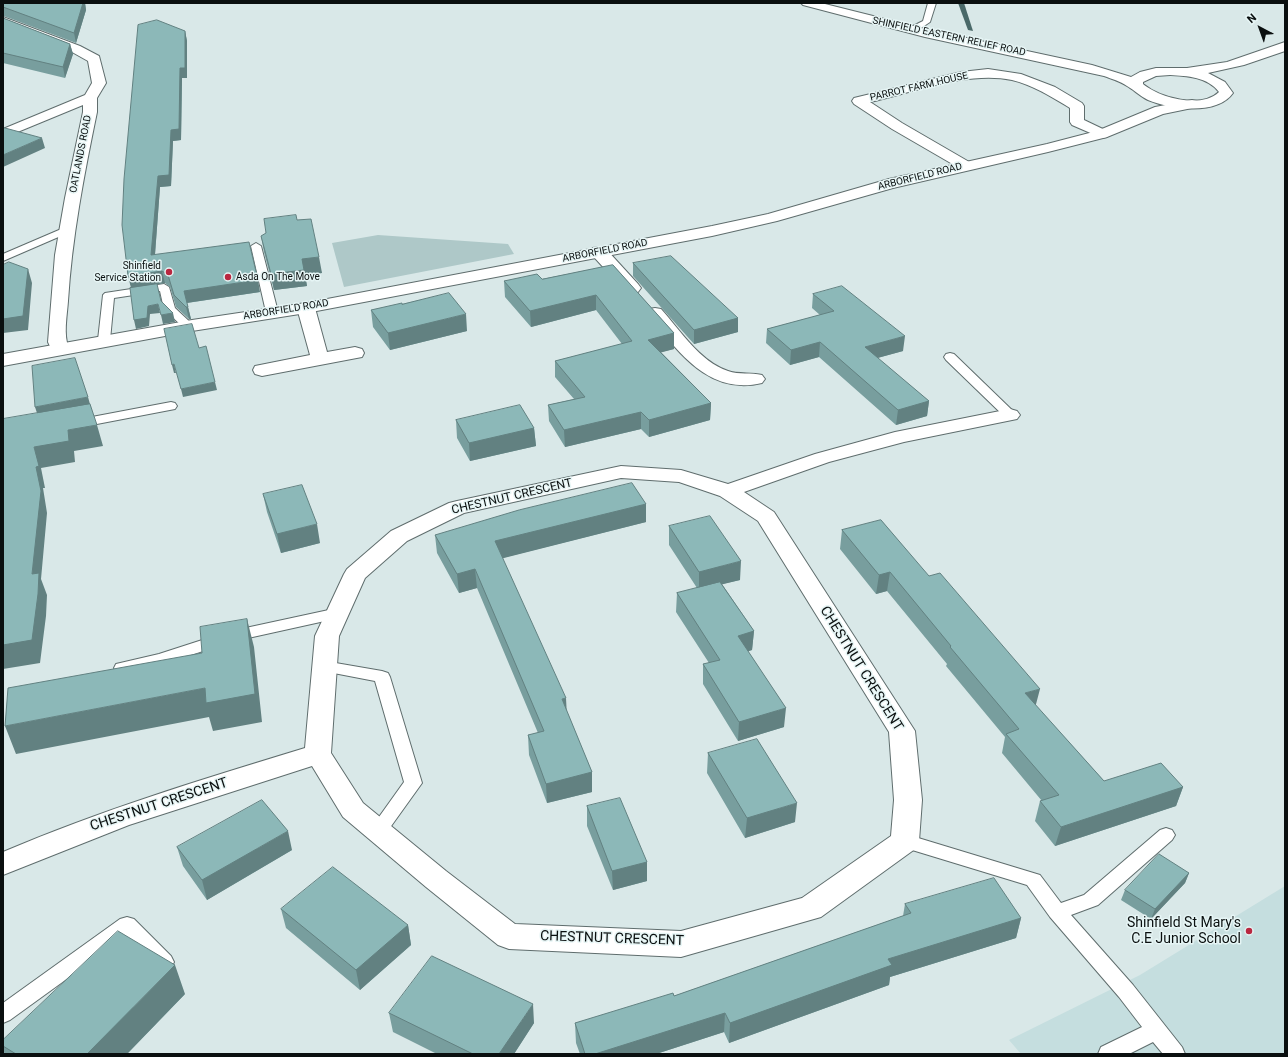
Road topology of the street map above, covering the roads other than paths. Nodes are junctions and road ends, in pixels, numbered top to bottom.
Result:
1 (807, 3) edge
2 (932, 3) edge
3 (3, 21) edge
4 (912, 30) junction
5 (1285, 46) edge
6 (1246, 61) junction
7 (1092, 68) junction
8 (1179, 72) junction
9 (1150, 73) junction
10 (1221, 84) junction
11 (1141, 89) junction
12 (90, 98) junction
13 (1192, 104) junction
14 (1141, 116) junction
15 (3, 134) edge
16 (1102, 134) junction
17 (966, 166) junction
18 (66, 230) junction
19 (256, 246) dead end
20 (599, 252) junction
21 (3, 258) edge
22 (306, 308) junction
23 (272, 312) junction
24 (188, 326) junction
25 (104, 340) junction
26 (60, 349) junction
27 (355, 353) dead end
28 (950, 357) dead end
29 (320, 359) junction
30 (3, 360) edge
31 (262, 370) dead end
32 (3, 376) edge
33 (755, 379) dead end
34 (171, 406) dead end
35 (1010, 415) joint
36 (64, 426) edge
37 (728, 491) junction
38 (338, 613) junction
39 (324, 666) junction
40 (110, 671) edge
41 (318, 754) junction
42 (378, 831) junction
43 (1166, 836) dead end
44 (905, 841) junction
45 (3, 864) edge
46 (1057, 912) junction
47 (164, 962) edge
48 (3, 1014) edge
49 (1156, 1030) junction
50 (1108, 1054) edge
51 (1175, 1054) edge

1 - 4 street, SHINFIELD EASTERN RELIEF ROAD
2 - 4 lane
3 - 12 street, OATLANDS ROAD
4 - 7 street, SHINFIELD EASTERN RELIEF ROAD
5 - 6 street
6 - 8 street
6 - 10 street
7 - 9 street, SHINFIELD EASTERN RELIEF ROAD
7 - 11 street, SHINFIELD EASTERN RELIEF ROAD
8 - 9 street, SHINFIELD EASTERN RELIEF ROAD
8 - 10 street
9 - 11 street
10 - 13 street
11 - 13 street, SHINFIELD EASTERN RELIEF ROAD
11 - 14 street
12 - 15 street
12 - 18 street, OATLANDS ROAD
13 - 14 street, ARBORFIELD ROAD
14 - 16 street, ARBORFIELD ROAD
16 - 17 street, ARBORFIELD ROAD
16 - 17 street, PARROT FARM HOUSE
17 - 20 street, ARBORFIELD ROAD
18 - 21 lane
18 - 26 street, OATLANDS ROAD
19 - 23 lane
20 - 22 street, ARBORFIELD ROAD
20 - 33 street
22 - 23 street, ARBORFIELD ROAD
22 - 29 street
23 - 24 street, ARBORFIELD ROAD
24 - 25 street, ARBORFIELD ROAD
24 - 25 lane
25 - 26 street, ARBORFIELD ROAD
26 - 30 street, ARBORFIELD ROAD
26 - 32 street, ARBORFIELD ROAD
27 - 29 street
28 - 35 lane
29 - 31 street
34 - 36 lane
35 - 37 street
37 - 38 street, CHESTNUT CRESCENT
37 - 44 street, CHESTNUT CRESCENT
38 - 39 street, CHESTNUT CRESCENT
38 - 40 lane
39 - 41 street, CHESTNUT CRESCENT
39 - 42 lane
41 - 42 street, CHESTNUT CRESCENT
41 - 45 street, CHESTNUT CRESCENT
42 - 44 street, CHESTNUT CRESCENT
43 - 46 lane
44 - 46 lane
46 - 49 lane
47 - 48 lane
49 - 50 lane
49 - 51 lane

